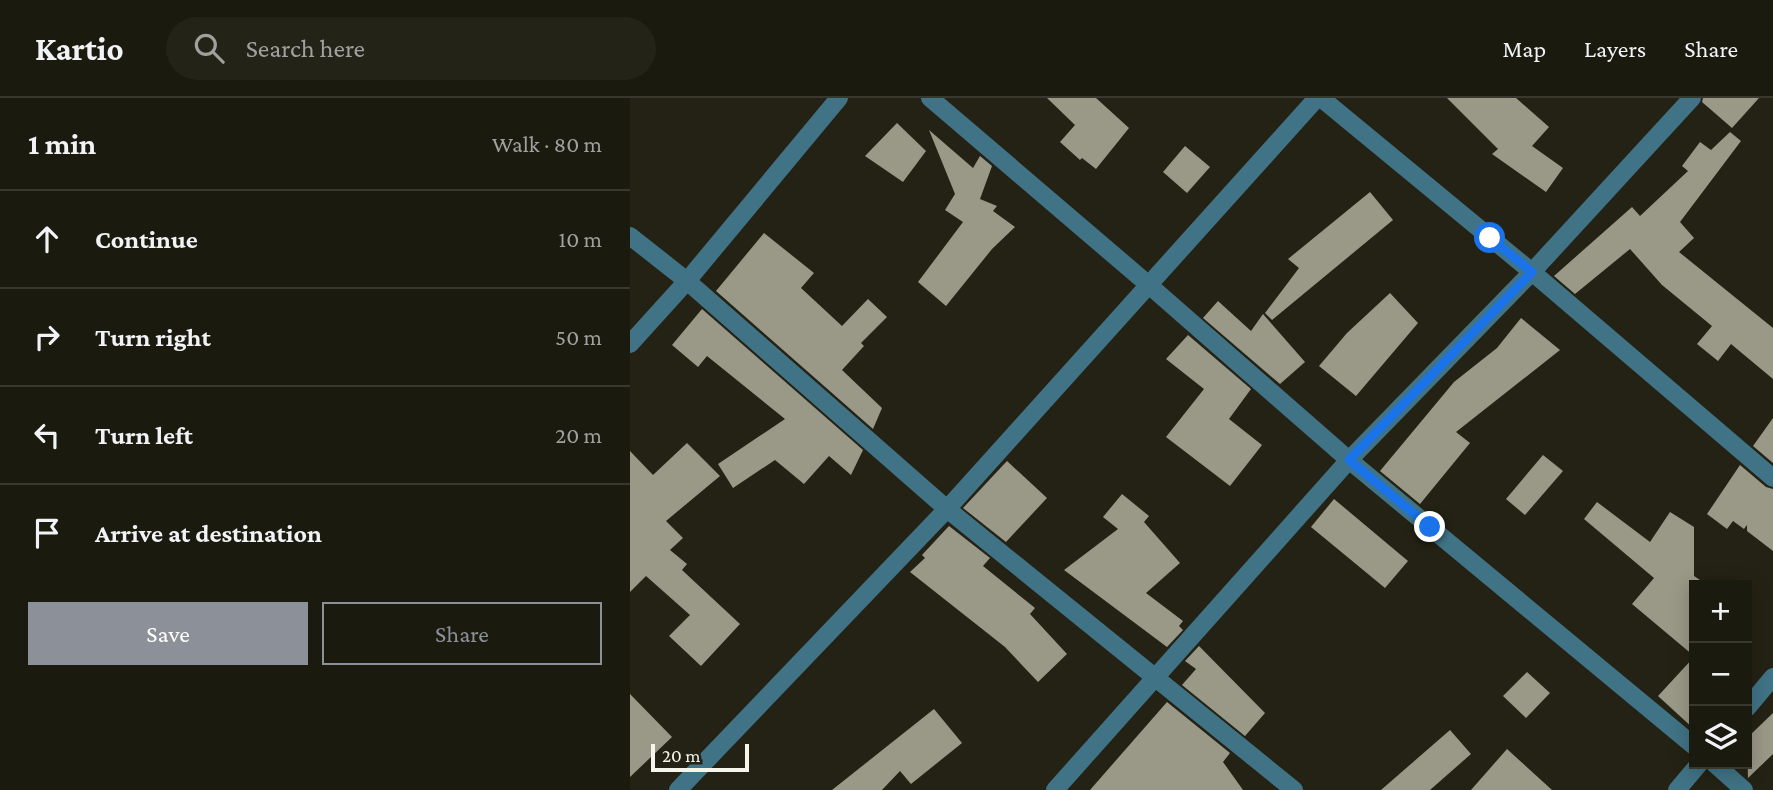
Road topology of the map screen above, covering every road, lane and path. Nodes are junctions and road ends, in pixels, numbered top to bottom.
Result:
1 (839, 98) edge
2 (930, 98) edge
3 (1319, 98) edge
4 (1692, 98) edge
5 (630, 236) edge
6 (1532, 272) junction
7 (687, 281) junction
8 (1150, 286) junction
9 (630, 344) edge
10 (1349, 460) junction
11 (1773, 478) edge
12 (947, 509) junction
13 (1773, 677) edge
14 (1154, 678) junction
15 (1749, 706) edge
16 (1689, 742) edge
17 (1695, 769) edge
18 (1721, 769) edge
19 (678, 790) edge
20 (1055, 790) edge
21 (1294, 790) edge
22 (1676, 790) edge
23 (1744, 790) edge

1 - 7 street
2 - 8 street
3 - 6 street
3 - 8 street
4 - 6 street
5 - 7 street
6 - 10 street
6 - 11 street
7 - 9 street
7 - 12 street
8 - 10 street
8 - 12 street
10 - 14 street
10 - 16 street
12 - 14 street
12 - 19 street
13 - 15 street
14 - 20 street
14 - 21 street
17 - 22 street
18 - 23 street

